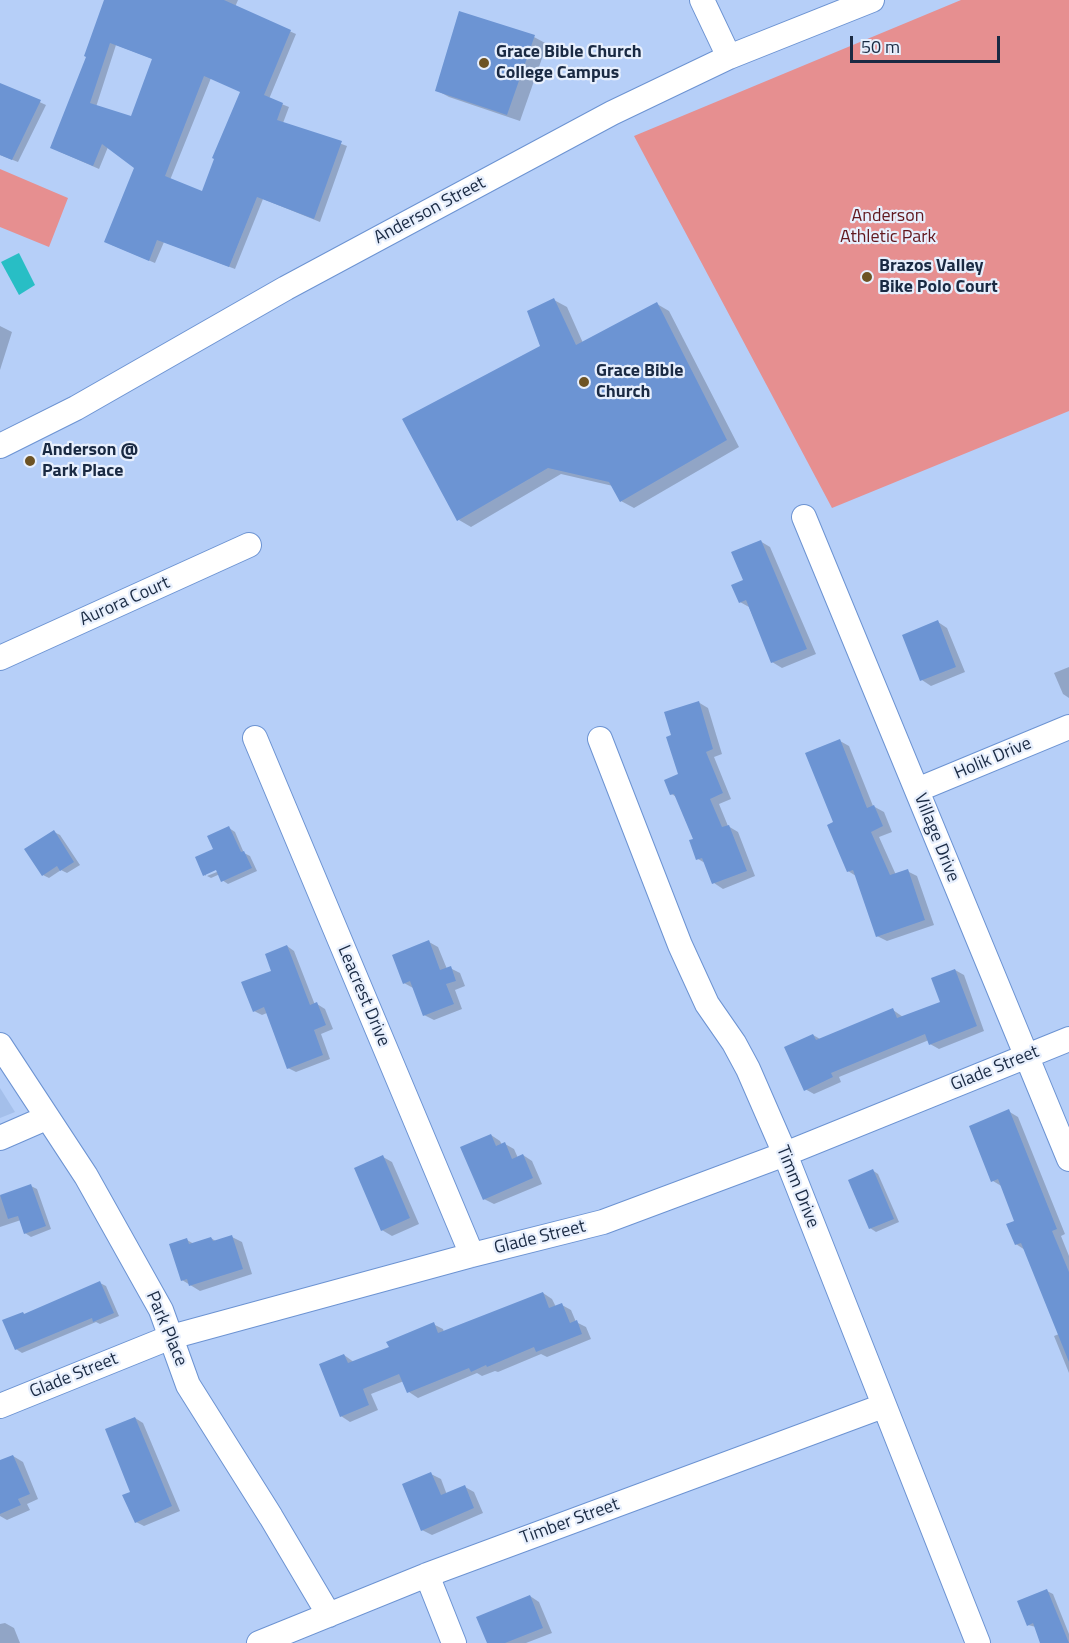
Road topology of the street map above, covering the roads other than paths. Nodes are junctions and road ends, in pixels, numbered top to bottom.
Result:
1 (702, 0) edge
2 (872, 0) edge
3 (729, 57) junction
4 (0, 446) edge
5 (804, 517) dead end
6 (249, 545) dead end
7 (0, 658) edge
8 (1069, 727) edge
9 (255, 738) dead end
10 (600, 739) dead end
11 (917, 790) junction
12 (1069, 1039) edge
13 (0, 1045) edge
14 (1027, 1057) junction
15 (46, 1118) junction
16 (0, 1138) edge
17 (784, 1154) junction
18 (1069, 1159) edge
19 (472, 1255) junction
20 (171, 1337) junction
21 (0, 1406) edge
22 (883, 1406) junction
23 (427, 1575) junction
24 (329, 1615) junction
25 (259, 1643) edge
26 (454, 1643) edge
27 (978, 1643) edge

1 - 3 street
2 - 3 street, Anderson Street
3 - 4 street, Anderson Street
5 - 11 street, Village Drive
6 - 7 street, Aurora Court
8 - 11 street, Holik Drive
9 - 19 street, Leacrest Drive
10 - 17 street, Timm Drive
11 - 14 street, Village Drive
12 - 14 street, Glade Street
13 - 15 street, Park Place
14 - 17 street, Glade Street
14 - 18 street, Village Drive
15 - 16 street
15 - 20 street, Park Place
17 - 19 street, Glade Street
17 - 22 street, Timm Drive
19 - 20 street, Glade Street
20 - 21 street, Glade Street
20 - 24 street, Park Place
22 - 23 street, Timber Street
22 - 27 street, Timm Drive
23 - 24 street, Timber Street
23 - 26 street
24 - 25 street, Timber Street

